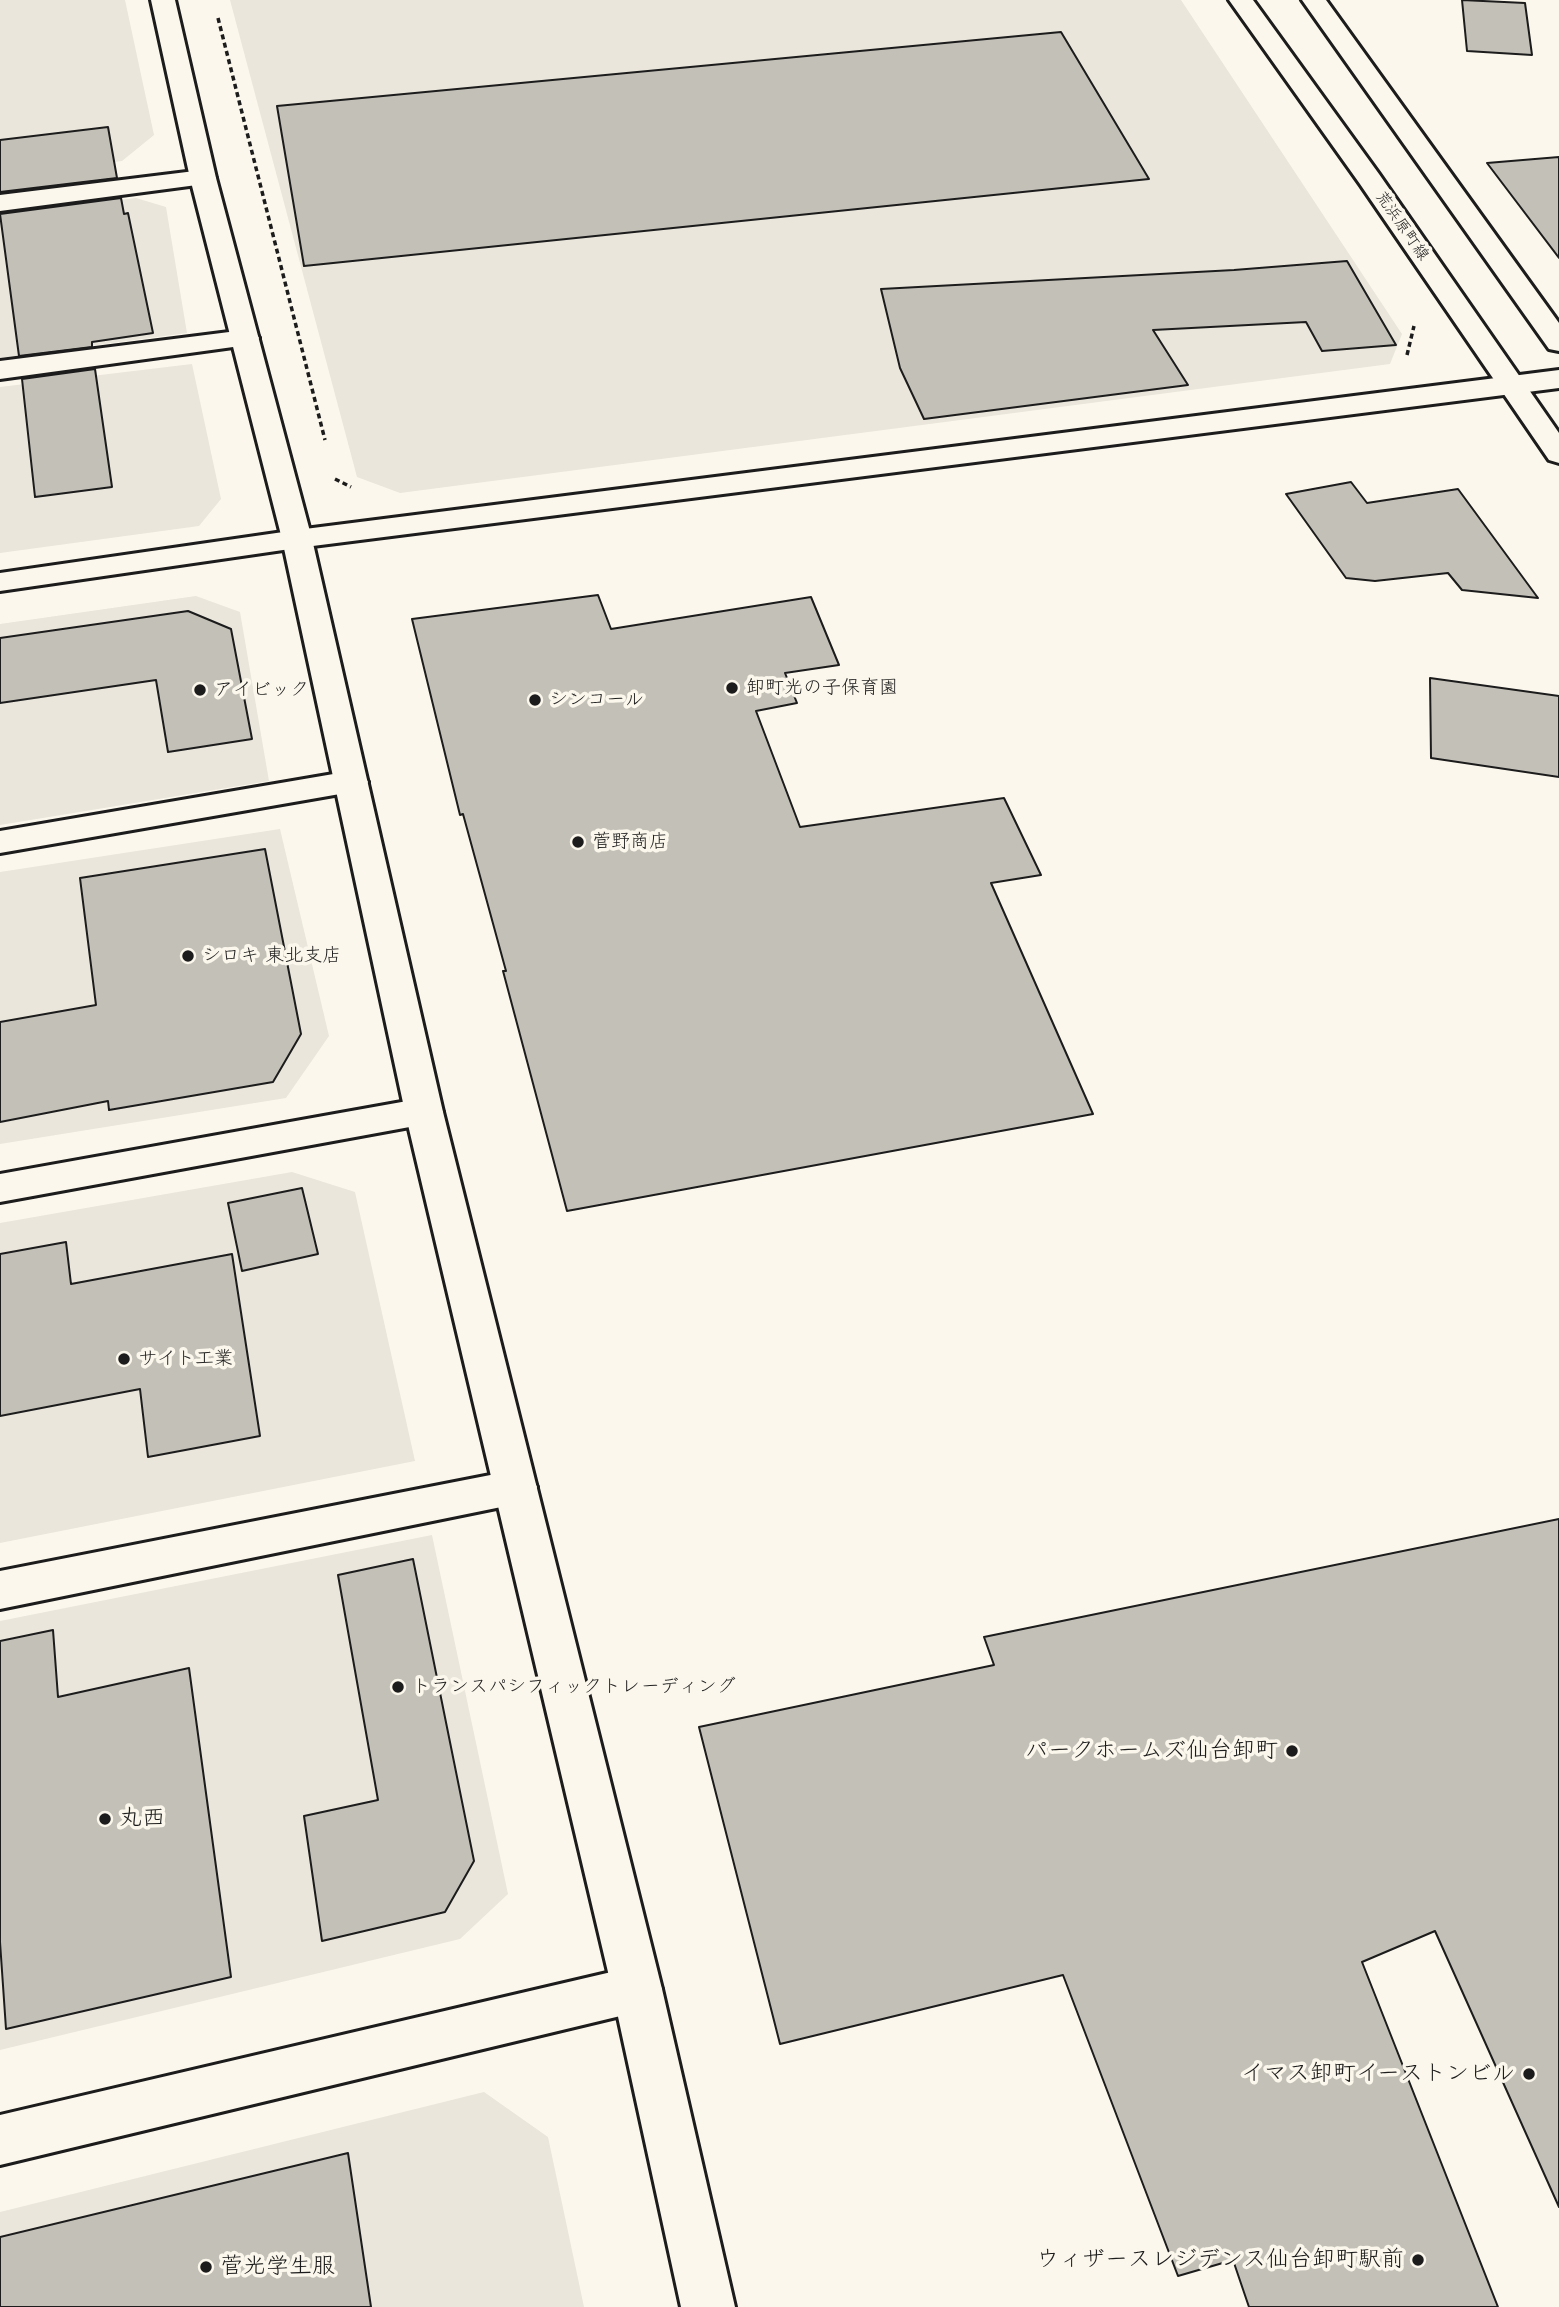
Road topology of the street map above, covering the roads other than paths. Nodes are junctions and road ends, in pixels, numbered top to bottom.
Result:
1 (163, 0) edge
2 (1241, 0) edge
3 (1314, 0) edge
4 (203, 178) junction
5 (0, 202) edge
6 (245, 338) junction
7 (1559, 343) edge
8 (0, 370) edge
9 (1559, 379) edge
10 (1513, 385) junction
11 (1559, 454) edge
12 (297, 539) junction
13 (0, 582) edge
14 (351, 782) junction
15 (0, 842) edge
16 (424, 1112) junction
17 (0, 1188) edge
18 (516, 1487) junction
19 (0, 1590) edge
20 (637, 1989) junction
21 (0, 2140) edge
22 (708, 2307) edge

1 - 4 street
2 - 10 street, 荒浜原町線
3 - 7 street
4 - 5 street
4 - 6 street
6 - 8 street
6 - 12 street
9 - 10 street
10 - 11 street, 荒浜原町線
10 - 12 street
12 - 13 street
12 - 14 street
14 - 15 street
14 - 16 street
16 - 17 street
16 - 18 street
18 - 19 street
18 - 20 street
20 - 21 street
20 - 22 street

